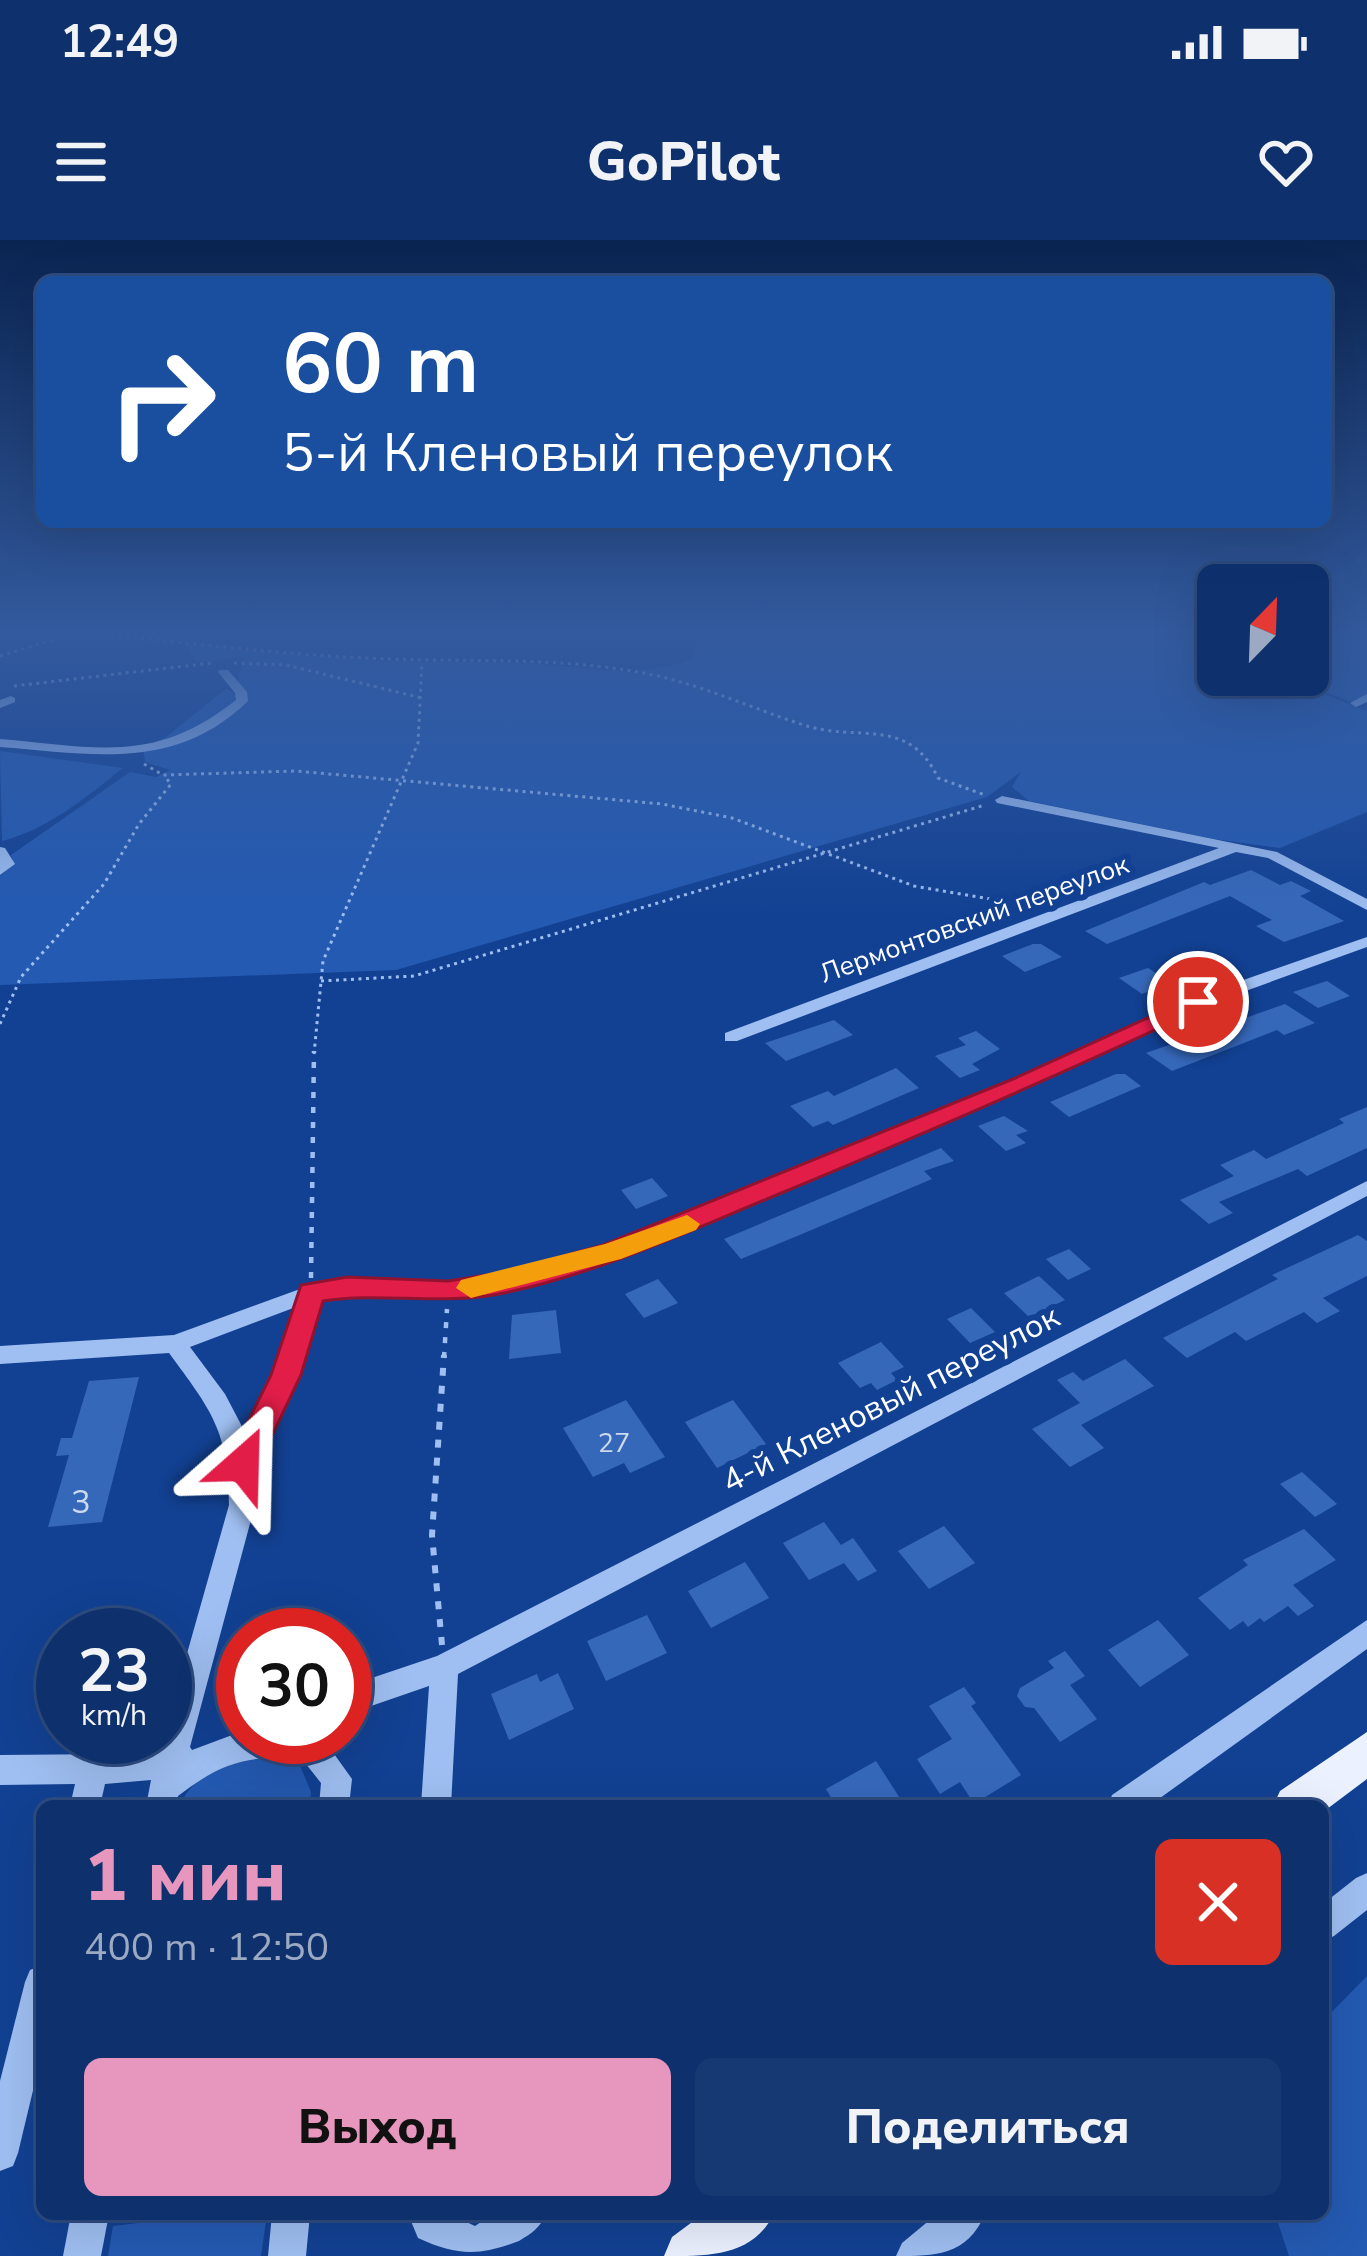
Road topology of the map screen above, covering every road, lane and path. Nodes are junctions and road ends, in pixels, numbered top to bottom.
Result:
1 (210, 729) edge
2 (419, 729) edge
3 (825, 729) edge
4 (0, 743) edge
5 (129, 755) junction
6 (145, 769) dead end
7 (163, 775) junction
8 (404, 781) junction
9 (1002, 800) junction
10 (1233, 848) junction
11 (0, 851) edge
12 (816, 852) junction
13 (0, 871) edge
14 (1367, 905) edge
15 (1053, 914) junction
16 (1367, 942) edge
17 (322, 981) junction
18 (0, 1024) edge
19 (731, 1037) dead end
20 (1367, 1188) edge
21 (448, 1291) junction
22 (311, 1293) junction
23 (175, 1344) junction
24 (0, 1354) edge
25 (243, 1464) junction
26 (1367, 1633) edge
27 (444, 1667) junction
28 (372, 1692) edge
29 (216, 1753) edge
30 (1367, 1753) edge
31 (0, 1770) edge
32 (93, 1772) junction
33 (164, 1785) edge
34 (86, 1800) edge
35 (335, 1800) edge
36 (436, 1800) edge
37 (1131, 1800) edge
38 (1303, 1800) edge
39 (1367, 1889) edge
40 (1329, 1920) edge
41 (36, 2006) edge
42 (0, 2153) edge
43 (89, 2220) edge
44 (291, 2220) edge
45 (429, 2220) edge
46 (517, 2220) edge
47 (739, 2220) edge
48 (959, 2220) edge
49 (82, 2256) edge
50 (287, 2256) edge
51 (691, 2256) edge
52 (915, 2256) edge

1 - 5 street
2 - 8 path
3 - 9 path
4 - 5 street
5 - 7 path
6 - 7 path
7 - 8 path
7 - 18 path
8 - 12 path
8 - 17 path
9 - 10 street
9 - 12 path
10 - 14 street
10 - 15 street, Лермонтовский переулок
11 - 13 street
12 - 15 path
12 - 17 path
15 - 19 street, Лермонтовский переулок
16 - 21 street
17 - 22 path
20 - 27 street, 4-й Кленовый переулок
21 - 22 street
21 - 27 path
22 - 23 street
22 - 25 street
23 - 24 street
23 - 25 street
25 - 33 street
26 - 37 street
27 - 28 street, 4-й Кленовый переулок
27 - 36 street
29 - 33 street
30 - 38 main road
31 - 32 street
32 - 33 street
32 - 34 street
33 - 35 street
39 - 40 street
41 - 42 street
43 - 49 street
44 - 50 street
45 - 46 street
47 - 51 main road
48 - 52 street

